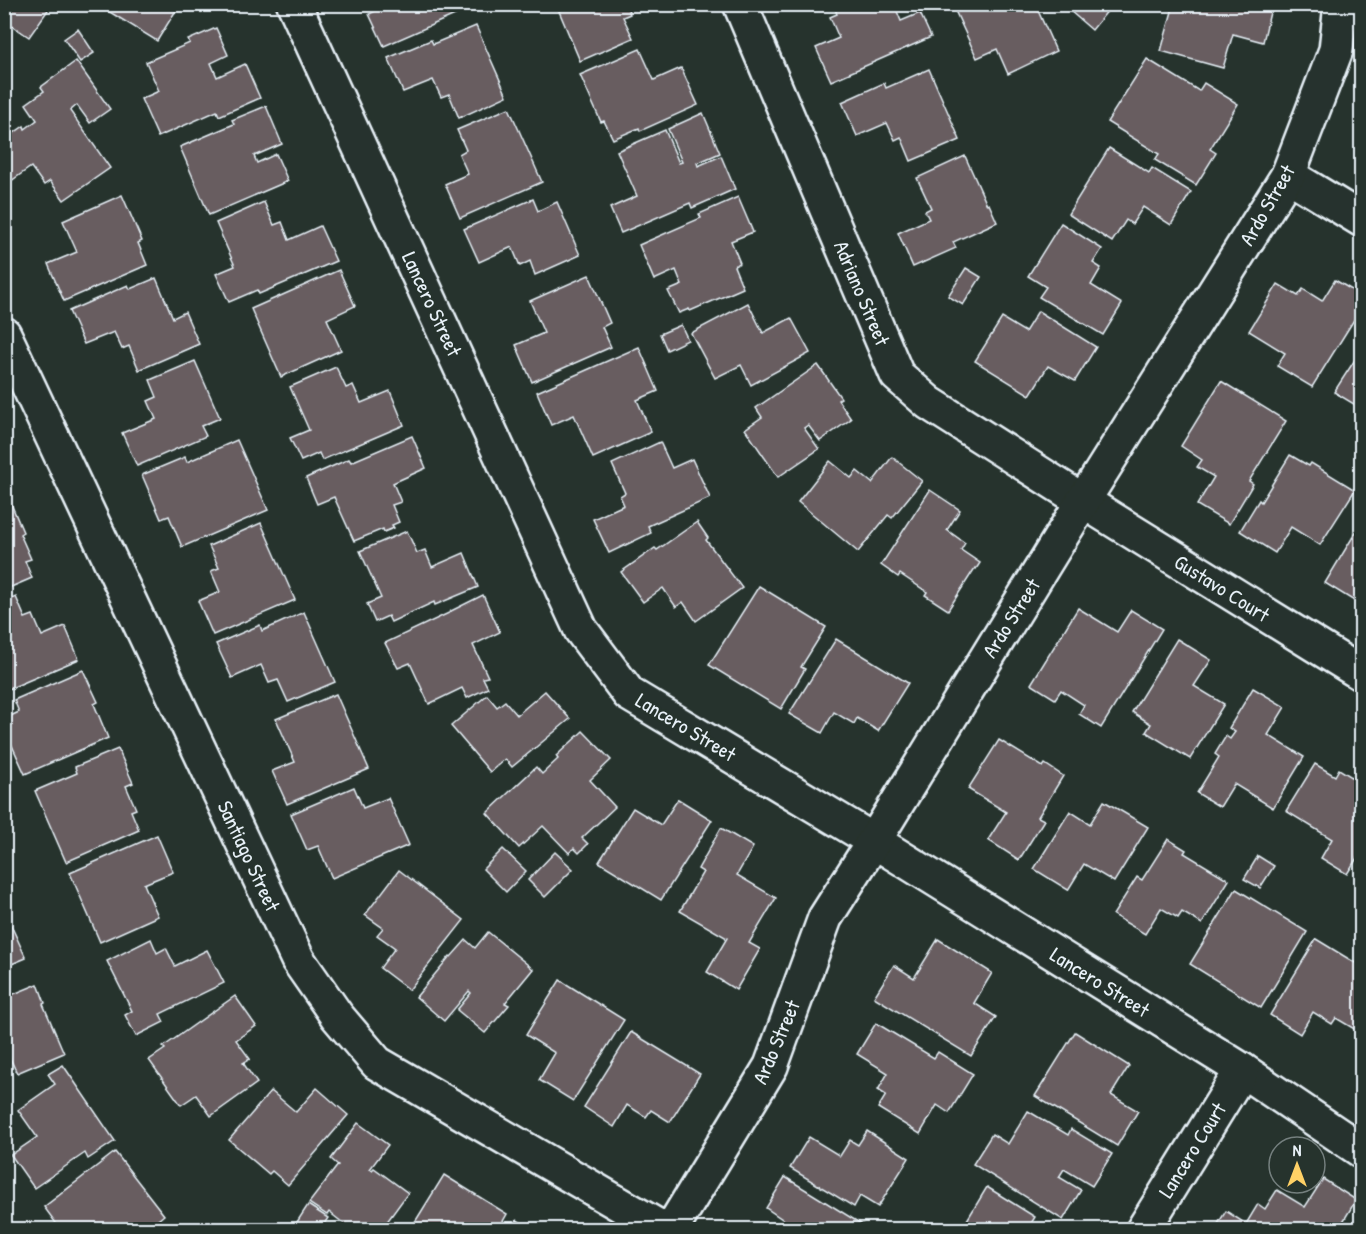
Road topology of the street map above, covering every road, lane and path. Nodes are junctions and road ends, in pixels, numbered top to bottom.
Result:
1 (294, 4) edge
2 (740, 4) edge
3 (1341, 4) edge
4 (1288, 175) junction
5 (1362, 220) edge
6 (4, 334) edge
7 (1083, 501) junction
8 (1362, 674) edge
9 (874, 841) junction
10 (1242, 1070) junction
11 (1362, 1151) edge
12 (664, 1230) edge
13 (671, 1230) edge
14 (1143, 1230) edge

1 - 9 street, Lancero Street
2 - 7 street, Adriano Street
3 - 4 street, Ardo Street
4 - 5 street
4 - 7 street, Ardo Street
6 - 12 street, Santiago Street
7 - 8 street, Gustavo Court
7 - 9 street, Ardo Street
9 - 10 street, Lancero Street
9 - 13 street, Ardo Street
10 - 11 street, Lancero Street
10 - 14 street, Lancero Court

